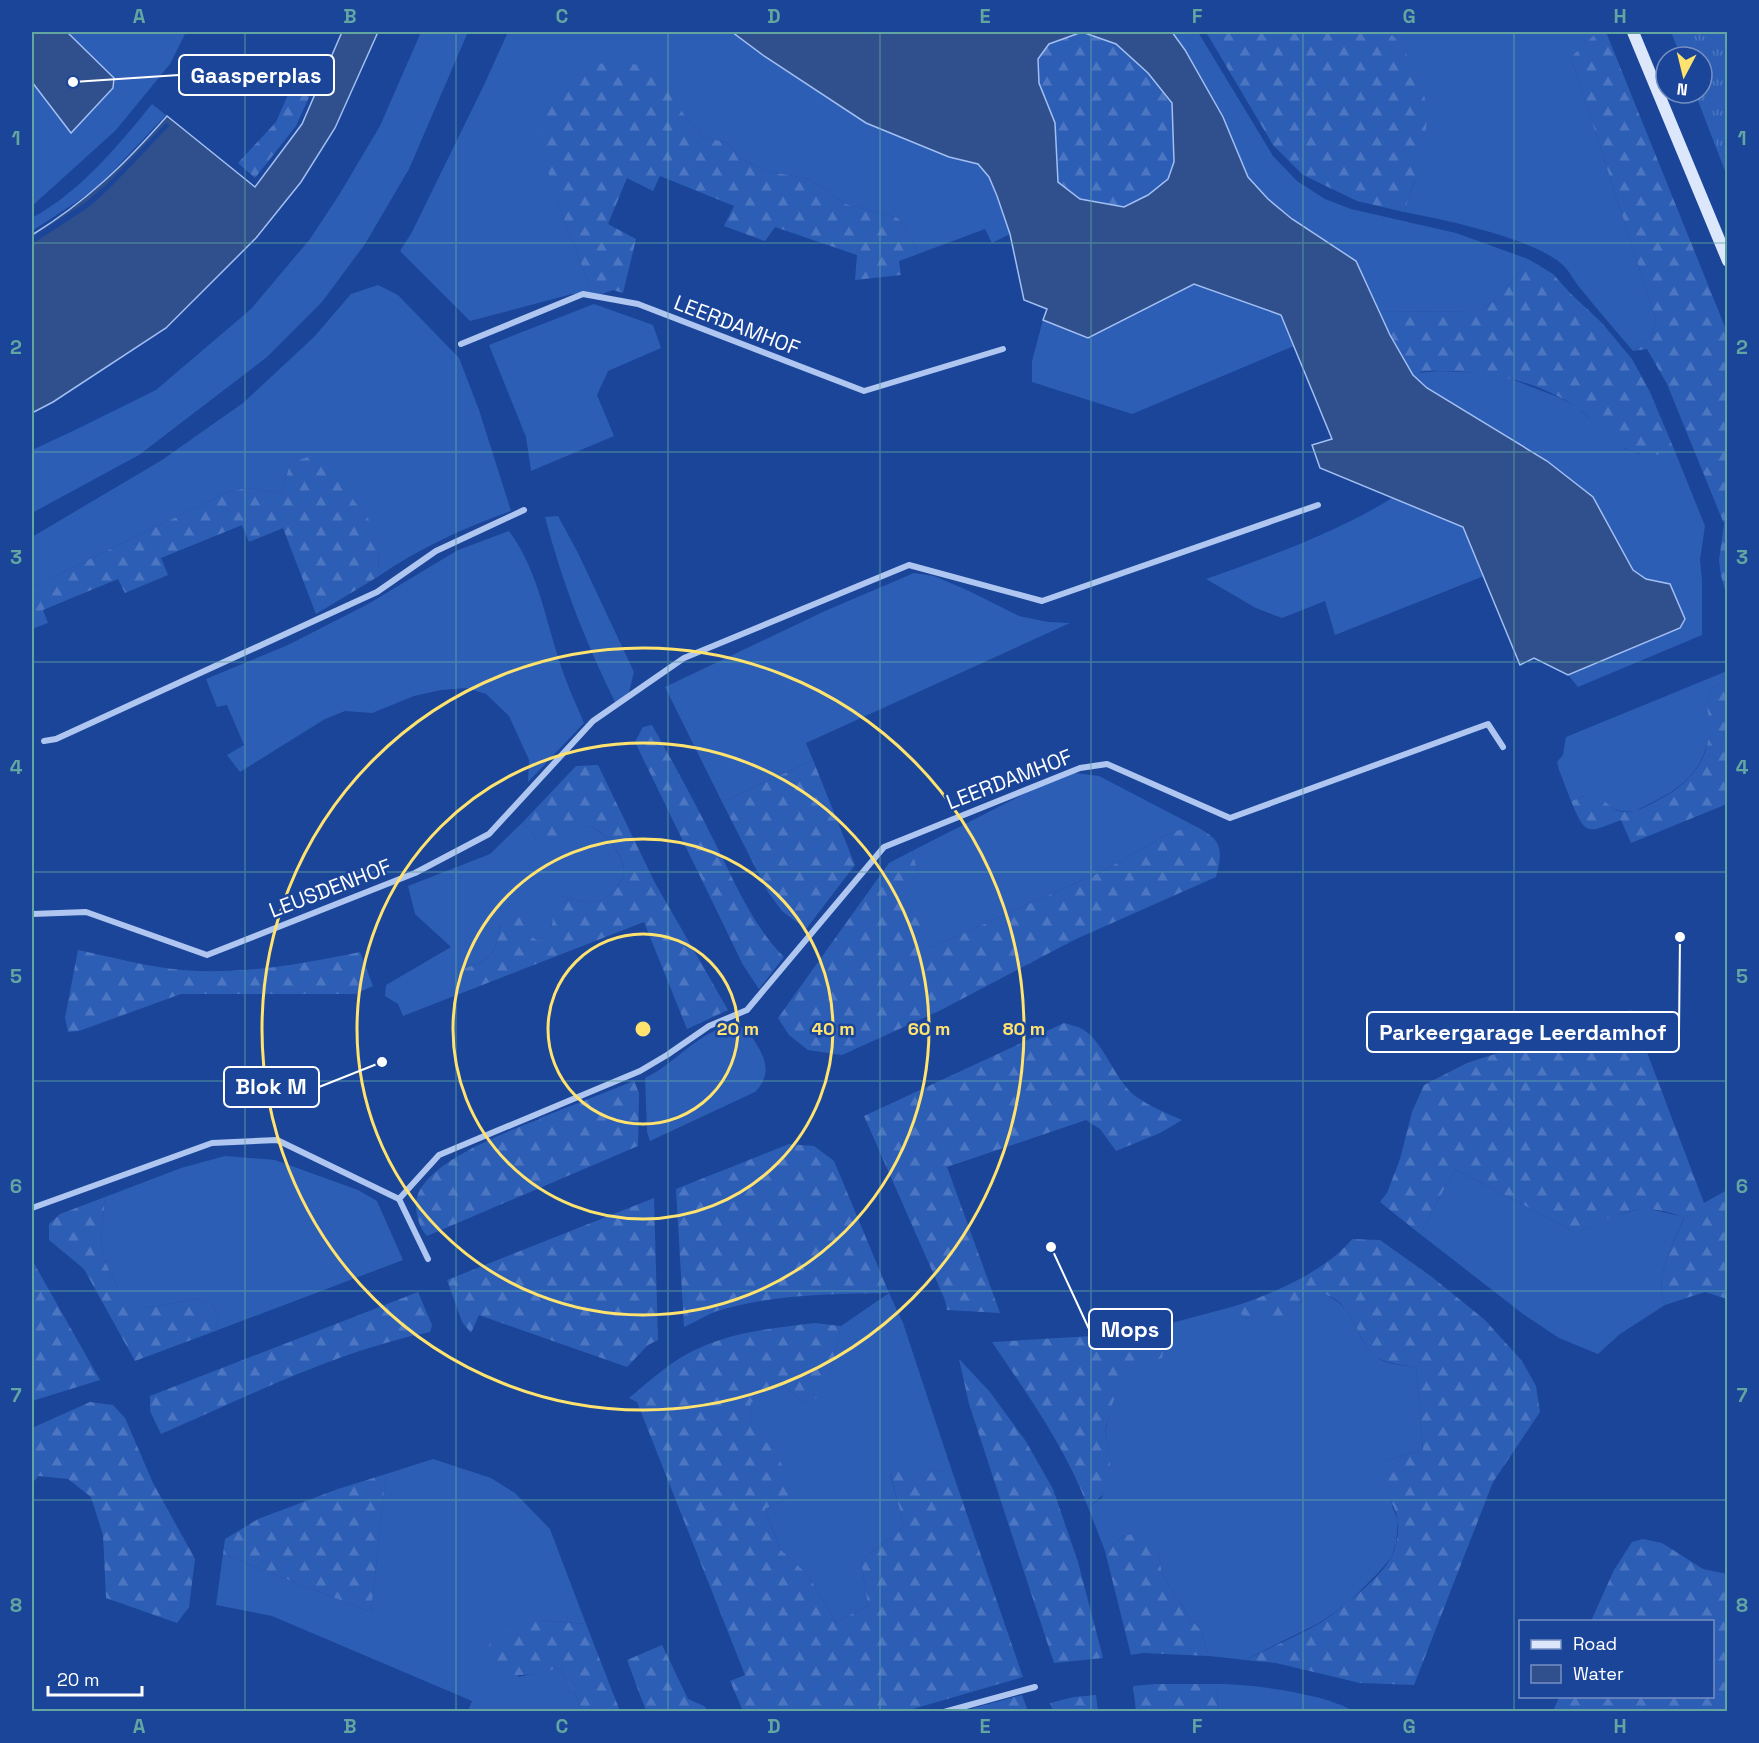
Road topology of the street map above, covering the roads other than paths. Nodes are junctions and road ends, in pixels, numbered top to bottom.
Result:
1 (1633, 32) edge
2 (1728, 261) edge
3 (461, 344) dead end
4 (1003, 349) dead end
5 (1318, 505) dead end
6 (524, 510) dead end
7 (44, 741) dead end
8 (1503, 747) dead end
9 (32, 914) edge
10 (399, 1199) junction
11 (32, 1208) edge
12 (428, 1259) dead end
13 (1035, 1687) dead end
14 (944, 1712) edge

1 - 2 main road
3 - 4 street, LEERDAMHOF
5 - 9 street, LEUSDENHOF
6 - 7 street
8 - 10 street, LEERDAMHOF
10 - 11 street
10 - 12 street
13 - 14 street

